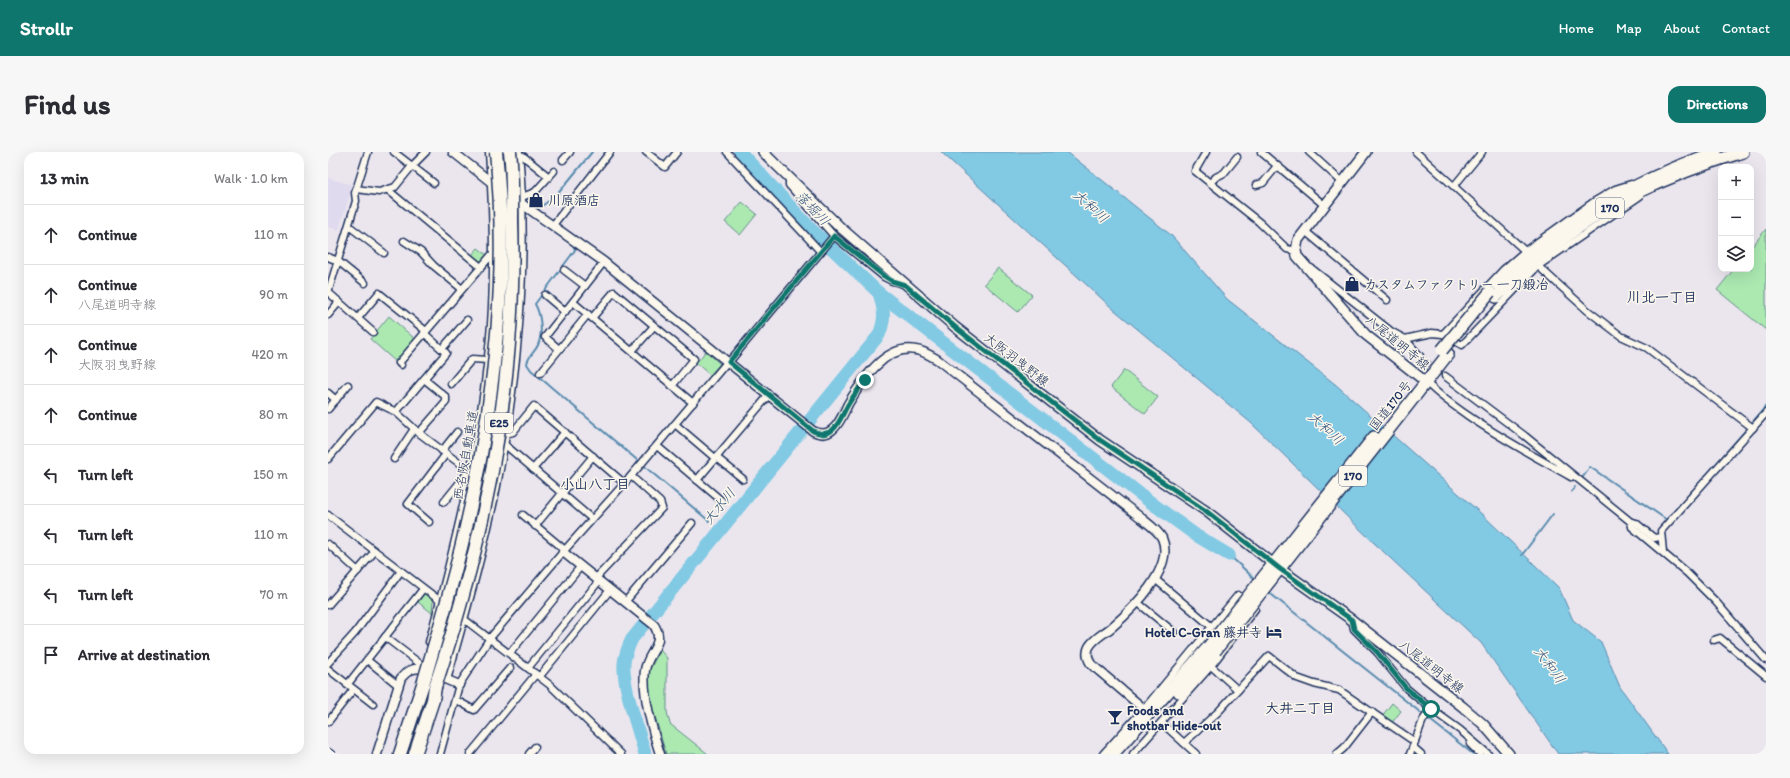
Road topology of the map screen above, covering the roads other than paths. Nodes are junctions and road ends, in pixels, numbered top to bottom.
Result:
1 (368, 152) edge
2 (394, 152) edge
3 (426, 152) edge
4 (453, 152) edge
5 (490, 152) edge
6 (496, 152) edge
7 (610, 152) edge
8 (646, 152) edge
9 (677, 152) edge
10 (727, 152) edge
11 (763, 152) edge
12 (1206, 152) edge
13 (1261, 152) edge
14 (1309, 152) edge
15 (1366, 152) edge
16 (1416, 152) edge
17 (1482, 152) edge
18 (1716, 152) edge
19 (1743, 152) edge
20 (519, 153) edge
21 (1237, 157) dead end
22 (412, 166) junction
23 (1278, 166) junction
24 (554, 171) dead end
25 (549, 177) junction
26 (789, 178) junction
27 (1655, 180) junction
28 (491, 182) junction
29 (1342, 182) junction
30 (434, 183) dead end
31 (1210, 183) junction
32 (1256, 184) dead end
33 (1454, 186) junction
34 (356, 189) junction
35 (388, 190) junction
36 (522, 200) junction
37 (1324, 205) junction
38 (553, 225) junction
39 (349, 226) junction
40 (1305, 231) junction
41 (832, 238) junction
42 (404, 241) dead end
43 (821, 251) junction
44 (1525, 251) junction
45 (494, 252) junction
46 (384, 253) dead end
47 (1297, 255) junction
48 (328, 257) edge
49 (338, 261) junction
50 (604, 262) junction
51 (1538, 266) junction
52 (481, 267) junction
53 (564, 270) dead end
54 (365, 283) dead end
55 (905, 285) junction
56 (585, 286) junction
57 (462, 289) junction
58 (328, 292) edge
59 (545, 295) dead end
60 (1387, 300) dead end
61 (339, 302) junction
62 (573, 302) junction
63 (565, 312) junction
64 (328, 315) edge
65 (590, 316) junction
66 (358, 318) junction
67 (467, 320) dead end
68 (654, 326) junction
69 (373, 332) dead end
70 (425, 332) junction
71 (1443, 334) junction
72 (1405, 338) junction
73 (442, 349) junction
74 (559, 349) junction
75 (632, 351) junction
76 (1420, 356) tunnel mouth
77 (488, 360) junction
78 (728, 362) junction
79 (401, 365) dead end
80 (540, 373) dead end
81 (1444, 376) tunnel mouth
82 (424, 379) junction
83 (1424, 380) junction
84 (452, 384) dead end
85 (348, 385) dead end
86 (672, 386) junction
87 (328, 393) edge
88 (769, 395) junction
89 (336, 400) junction
90 (693, 403) junction
91 (328, 409) edge
92 (396, 412) junction
93 (1766, 413) edge
94 (675, 424) junction
95 (1753, 428) junction
96 (416, 431) junction
97 (457, 432) dead end
98 (565, 432) junction
99 (506, 434) junction
100 (504, 444) junction
101 (657, 446) junction
102 (444, 453) junction
103 (593, 456) junction
104 (716, 458) junction
105 (328, 459) edge
106 (394, 459) dead end
107 (533, 469) junction
108 (470, 472) junction
109 (631, 476) junction
110 (743, 479) dead end
111 (697, 480) junction
112 (1581, 483) junction
113 (625, 484) junction
114 (562, 494) junction
115 (722, 501) dead end
116 (444, 502) dead end
117 (328, 515) edge
118 (523, 515) dead end
119 (592, 520) junction
120 (429, 522) dead end
121 (1631, 522) junction
122 (692, 523) dead end
123 (535, 526) junction
124 (1661, 537) junction
125 (328, 544) edge
126 (375, 551) junction
127 (564, 551) junction
128 (1663, 552) junction
129 (1280, 562) junction
130 (581, 566) junction
131 (358, 570) junction
132 (401, 571) junction
133 (597, 579) junction
134 (1155, 579) junction
135 (422, 588) junction
136 (610, 590) junction
137 (440, 602) junction
138 (625, 602) junction
139 (1137, 602) junction
140 (328, 605) edge
141 (464, 619) junction
142 (1352, 620) junction
143 (1212, 627) junction
144 (1174, 632) dead end
145 (385, 637) junction
146 (490, 638) junction
147 (1714, 640) dead end
148 (1212, 648) junction
149 (510, 653) junction
150 (367, 660) junction
151 (1766, 660) edge
152 (328, 663) edge
153 (1211, 666) junction
154 (422, 667) junction
155 (510, 668) dead end
156 (528, 668) junction
157 (328, 669) edge
158 (538, 675) junction
159 (1766, 676) edge
160 (447, 680) junction
161 (347, 685) junction
162 (459, 685) junction
163 (399, 686) junction
164 (353, 690) junction
165 (1238, 690) junction
166 (433, 700) junction
167 (456, 700) junction
168 (373, 704) dead end
169 (1144, 709) junction
170 (1372, 712) junction
171 (1428, 713) junction
172 (328, 722) edge
173 (1162, 723) junction
174 (1184, 743) junction
175 (1414, 744) junction
176 (535, 747) dead end
177 (328, 752) edge
178 (331, 754) edge
179 (377, 754) edge
180 (400, 754) edge
181 (415, 754) edge
182 (422, 754) edge
183 (440, 754) edge
184 (470, 754) edge
185 (529, 754) edge
186 (621, 754) edge
187 (660, 754) edge
188 (1103, 754) edge
189 (1113, 754) edge
190 (1122, 754) edge
191 (1133, 754) edge
192 (1196, 754) edge
193 (1337, 754) edge
194 (1410, 754) edge
195 (1421, 754) edge
196 (1480, 754) edge
197 (1488, 754) edge
198 (1510, 754) edge

1 - 34 street
2 - 22 street
3 - 22 street
4 - 28 street
5 - 28 street
6 - 180 highway, 西名阪自動車道 / E25, bridge
7 - 38 street
8 - 9 street
10 - 43 street
11 - 26 main road, 大阪羽曳野線
12 - 31 street
13 - 23 street
14 - 29 street
15 - 29 main road
16 - 33 street
17 - 33 street
18 - 27 highway, 国道170号 / 170
19 - 27 highway, 国道170号 / 170
20 - 25 street
20 - 36 street
20 - 166 highway, E25, bridge
21 - 31 street
22 - 30 street
22 - 35 street
23 - 32 street
23 - 37 street
24 - 25 street
25 - 36 street
26 - 41 street
26 - 55 main road, 大阪羽曳野線
27 - 44 street
27 - 51 street
27 - 83 highway, 国道170号 / 170, bridge
28 - 36 street
28 - 45 street
29 - 37 main road
31 - 47 street
33 - 44 street
34 - 35 street
34 - 39 street
35 - 52 street
36 - 38 street
36 - 99 street
37 - 40 main road
38 - 50 street
39 - 46 street
39 - 49 street
40 - 47 main road
40 - 60 street
41 - 43 street
41 - 55 street
42 - 57 street
43 - 78 street
44 - 71 street
45 - 52 street
45 - 77 street
47 - 72 street
47 - 83 main road, 八尾道明寺線
48 - 49 street
49 - 54 street
49 - 58 street
50 - 56 street
50 - 78 street
51 - 71 street
51 - 95 street
52 - 57 street
53 - 56 street
55 - 129 main road, 大阪羽曳野線
56 - 62 street
57 - 70 street
58 - 61 street
59 - 63 street
61 - 64 street
61 - 66 street
62 - 63 street
62 - 65 street
63 - 74 street
65 - 68 street
65 - 74 street
65 - 75 street
66 - 69 street
66 - 70 street
67 - 73 street
68 - 75 street
68 - 86 street
70 - 73 street
70 - 79 street
71 - 72 street
72 - 76 street
73 - 82 street
74 - 80 street
75 - 86 street
77 - 84 street
77 - 108 street
78 - 88 street
78 - 90 street
81 - 112 street
82 - 92 street
82 - 96 street
83 - 112 street
83 - 129 highway, 国道170号 / 170
85 - 89 street
86 - 90 street
87 - 89 street
88 - 104 street
88 - 134 street
89 - 91 street
90 - 94 street
92 - 96 street
92 - 105 street
93 - 95 street
94 - 101 street
94 - 104 street
95 - 124 street
96 - 102 street
96 - 106 street
97 - 102 street
98 - 99 street
98 - 103 street
98 - 107 street
99 - 100 street
100 - 107 street
100 - 141 street
101 - 109 street
101 - 111 street
102 - 108 street
102 - 120 street
103 - 113 street
103 - 114 street
104 - 110 street
104 - 111 street
107 - 114 street
108 - 116 street
108 - 137 street
109 - 113 street
109 - 133 street
111 - 115 street
112 - 121 street
113 - 119 street
114 - 119 street
114 - 123 street
117 - 126 street
118 - 123 street
119 - 127 street
121 - 124 street
121 - 128 street
122 - 138 street
123 - 127 street
124 - 128 street
125 - 131 street
126 - 131 street
126 - 132 street
127 - 130 street
127 - 146 street
128 - 151 street
129 - 142 main road, 八尾道明寺線
129 - 148 highway, 国道170号 / 170, bridge
130 - 133 street
130 - 149 street
131 - 140 street
132 - 135 street
132 - 152 street
133 - 136 street
133 - 156 street
134 - 139 street
134 - 143 street
135 - 137 street
135 - 145 street
136 - 138 street
136 - 158 street
137 - 141 street
137 - 154 street
138 - 187 street
139 - 144 street
139 - 169 street
141 - 146 street
141 - 160 street
142 - 171 street
142 - 198 main road, 八尾道明寺線
143 - 153 street
143 - 169 street
145 - 150 street
145 - 154 street
146 - 149 street
146 - 162 street
147 - 159 street
148 - 189 highway, 国道170号 / 170
148 - 190 highway, 国道170号 / 170
149 - 156 street
150 - 161 street
150 - 163 street
153 - 165 street
153 - 173 street
154 - 160 street
154 - 163 street
155 - 167 street
156 - 158 street
157 - 161 street
158 - 184 street
158 - 186 street
160 - 162 street
161 - 164 street
162 - 167 street
163 - 179 street
164 - 168 street
164 - 172 street
165 - 170 street
165 - 174 street
166 - 181 highway, E25
166 - 182 highway
167 - 183 street
169 - 188 street
170 - 175 street
170 - 193 street
171 - 175 street
171 - 196 street
171 - 197 street
173 - 174 street
173 - 191 street
174 - 192 street
175 - 194 street
175 - 195 street
176 - 185 street
177 - 178 street

